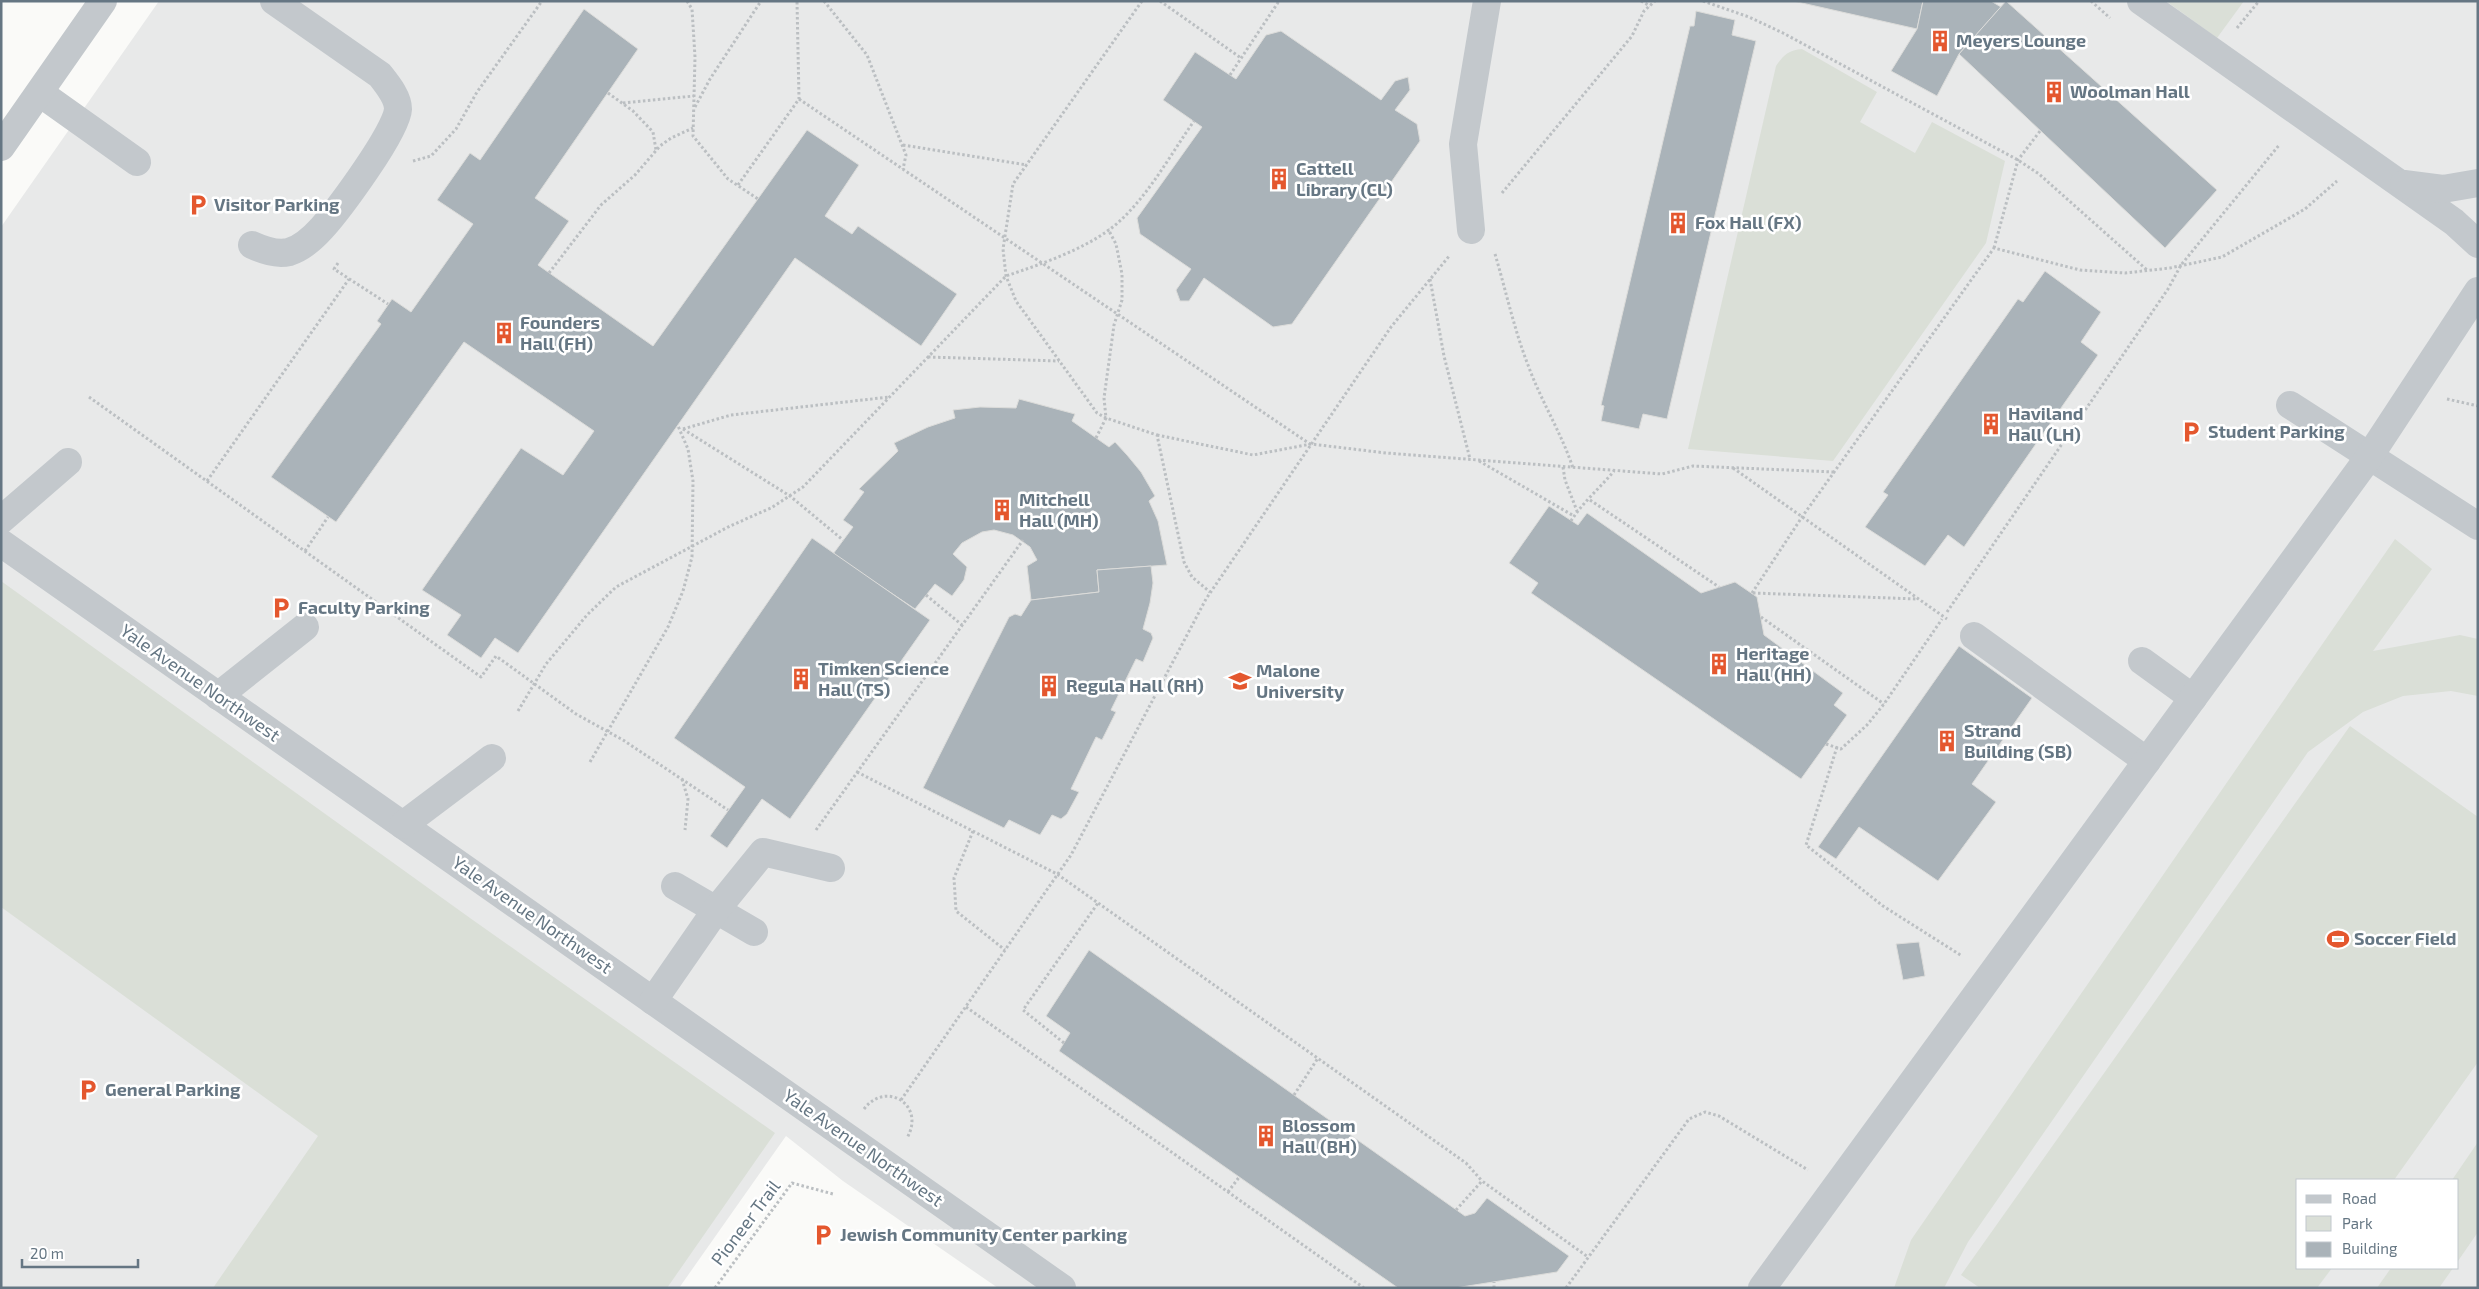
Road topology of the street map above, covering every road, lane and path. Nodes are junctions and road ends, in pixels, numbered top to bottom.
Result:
1 (103, 1) edge
2 (274, 1) edge
3 (542, 1) edge
4 (687, 1) edge
5 (761, 1) edge
6 (797, 1) edge
7 (824, 1) edge
8 (1142, 1) edge
9 (1160, 1) edge
10 (1279, 1) edge
11 (1487, 1) edge
12 (1641, 1) edge
13 (1655, 1) edge
14 (1703, 1) edge
15 (2141, 1) edge
16 (1650, 6) junction
17 (1241, 58) junction
18 (1230, 75) dead end
19 (40, 93) junction
20 (608, 93) dead end
21 (694, 96) junction
22 (799, 99) junction
23 (623, 103) junction
24 (694, 110) junction
25 (1194, 121) dead end
26 (693, 128) junction
27 (2040, 130) dead end
28 (2280, 144) dead end
29 (903, 145) junction
30 (1, 147) edge
31 (656, 151) junction
32 (2360, 156) junction
33 (2018, 160) junction
34 (137, 162) dead end
35 (407, 162) dead end
36 (1026, 165) junction
37 (903, 169) junction
38 (2478, 183) edge
39 (738, 184) junction
40 (2400, 184) junction
41 (758, 199) dead end
42 (1108, 229) junction
43 (1471, 230) junction
44 (1005, 238) junction
45 (2478, 244) edge
46 (252, 245) dead end
47 (1994, 248) junction
48 (1494, 252) dead end
49 (340, 261) dead end
50 (1043, 263) junction
51 (2181, 265) junction
52 (2148, 271) junction
53 (549, 273) dead end
54 (1006, 276) junction
55 (349, 279) junction
56 (1430, 279) junction
57 (2478, 291) edge
58 (388, 304) dead end
59 (1118, 314) junction
60 (928, 357) junction
61 (1060, 362) junction
62 (89, 397) dead end
63 (890, 397) junction
64 (2290, 405) dead end
65 (1106, 418) junction
66 (683, 429) junction
67 (1157, 435) junction
68 (1096, 438) dead end
69 (1311, 444) junction
70 (2369, 457) junction
71 (1470, 459) junction
72 (1477, 460) junction
73 (68, 462) dead end
74 (1563, 467) junction
75 (1573, 468) junction
76 (1733, 468) junction
77 (1614, 470) junction
78 (1834, 472) junction
79 (207, 481) junction
80 (790, 496) junction
81 (1590, 500) junction
82 (1577, 511) junction
83 (1574, 516) junction
84 (328, 517) dead end
85 (1802, 517) junction
86 (1, 520) edge
87 (1571, 521) dead end
88 (2478, 526) edge
89 (843, 540) dead end
90 (1023, 540) dead end
91 (1, 543) edge
92 (693, 546) junction
93 (305, 551) junction
94 (1719, 587) dead end
95 (1210, 592) junction
96 (926, 595) dead end
97 (1918, 599) junction
98 (1761, 617) dead end
99 (1944, 617) junction
100 (962, 625) junction
101 (305, 627) dead end
102 (1974, 636) joint
103 (2142, 661) dead end
104 (534, 685) junction
105 (218, 696) junction
106 (2193, 698) junction
107 (1884, 704) junction
108 (518, 711) dead end
109 (607, 732) junction
110 (1826, 744) dead end
111 (1837, 747) junction
112 (492, 758) dead end
113 (2147, 761) junction
114 (590, 762) dead end
115 (857, 772) junction
116 (682, 779) junction
117 (728, 810) dead end
118 (403, 825) junction
119 (685, 830) dead end
120 (973, 831) junction
121 (804, 860) junction
122 (831, 868) dead end
123 (1057, 874) junction
124 (675, 886) dead end
125 (1098, 903) junction
126 (716, 910) junction
127 (754, 932) dead end
128 (1005, 950) junction
129 (1991, 974) junction
130 (653, 1000) junction
131 (966, 1007) junction
132 (1064, 1043) dead end
133 (1318, 1058) junction
134 (1294, 1095) dead end
135 (901, 1100) dead end
136 (1240, 1176) dead end
137 (1482, 1181) junction
138 (1836, 1187) junction
139 (1228, 1192) junction
140 (833, 1194) dead end
141 (1456, 1210) dead end
142 (1588, 1257) junction
143 (1494, 1282) dead end
144 (715, 1288) edge
145 (1062, 1288) edge
146 (1364, 1288) edge
147 (1494, 1288) edge
148 (1566, 1288) edge
149 (1762, 1288) edge

1 - 19 street
2 - 46 street
3 - 35 path
4 - 21 path
5 - 24 path
6 - 22 path
7 - 29 path
8 - 36 path
9 - 17 path
10 - 17 path
11 - 43 street
12 - 16 path
13 - 16 path
14 - 33 path
15 - 32 street
16 - 43 path
17 - 18 path
19 - 30 street
19 - 34 street
20 - 23 path
21 - 23 path
21 - 24 path
22 - 37 path
22 - 39 path
23 - 31 path
24 - 26 path
25 - 42 path
26 - 31 path
26 - 39 path
27 - 33 path
28 - 51 path
29 - 36 path
29 - 37 path
31 - 53 path
32 - 40 street
32 - 51 path
33 - 47 path
33 - 52 path
36 - 44 path
37 - 44 path
38 - 40 street
39 - 41 path
40 - 45 street
42 - 50 path
42 - 59 path
43 - 56 path
44 - 50 path
44 - 54 path
47 - 52 path
47 - 78 path
48 - 75 path
49 - 55 path
50 - 54 path
50 - 59 path
51 - 52 path
51 - 99 path
54 - 60 path
54 - 61 path
55 - 58 path
55 - 79 path
56 - 69 path
56 - 71 path
57 - 70 street
59 - 65 path
59 - 69 path
60 - 61 path
60 - 63 path
61 - 65 path
62 - 79 path
63 - 66 path
63 - 80 path
64 - 70 street
65 - 67 path
65 - 68 path
66 - 80 path
66 - 92 path
67 - 69 path
67 - 95 path
69 - 71 path
69 - 95 path
70 - 88 street
70 - 106 street
71 - 72 path
72 - 74 path
72 - 83 path
73 - 86 street
74 - 75 path
74 - 82 path
75 - 77 path
76 - 77 path
76 - 78 path
76 - 85 path
77 - 81 path
78 - 85 path
79 - 93 path
80 - 89 path
80 - 92 path
81 - 82 path
81 - 94 path
82 - 83 path
83 - 87 path
84 - 93 path
85 - 97 path
85 - 97 path
90 - 100 path
91 - 105 street, Yale Avenue Northwest
92 - 104 path
92 - 109 path
93 - 104 path
95 - 123 path
96 - 100 path
97 - 99 path
98 - 107 path
99 - 102 path
99 - 107 path
100 - 115 path
101 - 105 street
102 - 113 street
103 - 106 street
104 - 108 path
104 - 109 path
105 - 118 street, Yale Avenue Northwest
106 - 113 street
107 - 111 path
109 - 114 path
109 - 116 path
110 - 111 path
111 - 129 path
112 - 118 street
113 - 129 street
115 - 120 path
115 - 121 path
116 - 117 path
116 - 119 path
118 - 130 street, Yale Avenue Northwest
120 - 123 path
120 - 128 path
121 - 122 street
121 - 126 street
123 - 125 path
123 - 128 path
124 - 126 street
125 - 132 path
125 - 133 path
126 - 127 street
126 - 130 street
128 - 131 path
129 - 138 street
130 - 145 street, Yale Avenue Northwest
131 - 135 path
131 - 139 path
133 - 134 path
133 - 137 path
136 - 139 path
137 - 141 path
137 - 142 path
138 - 142 path
138 - 149 street
139 - 146 path
140 - 144 path, Pioneer Trail
142 - 148 path
143 - 147 path

